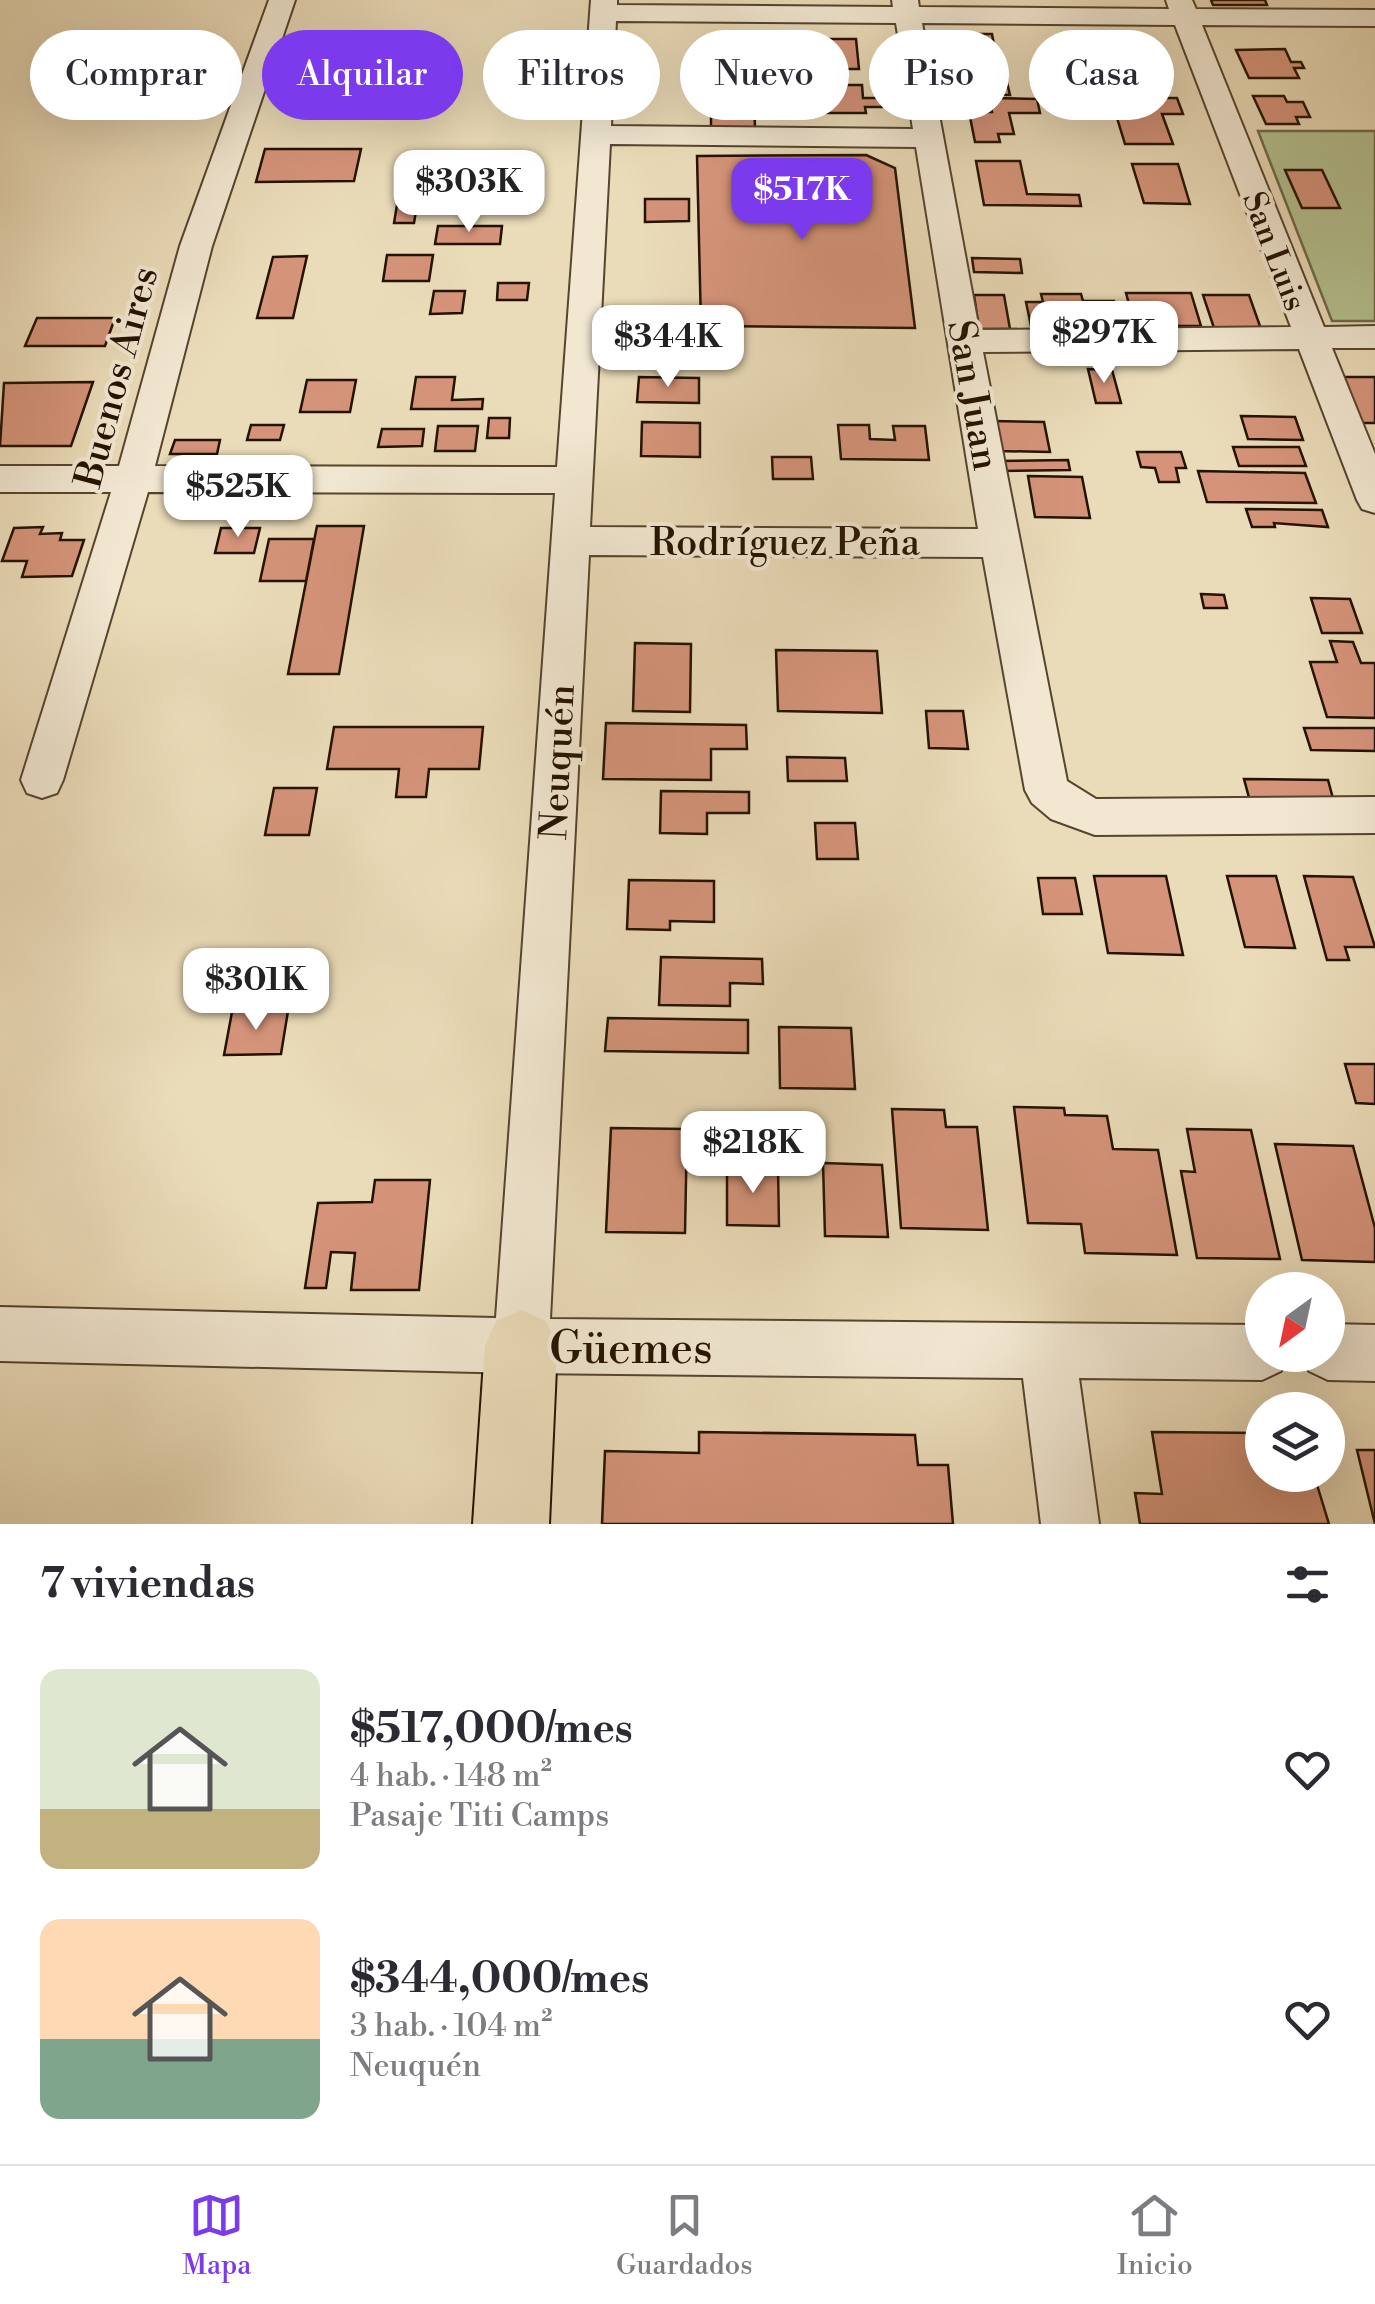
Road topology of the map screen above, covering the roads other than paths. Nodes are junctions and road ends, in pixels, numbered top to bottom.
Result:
1 (282, 0) edge
2 (603, 6) edge
3 (906, 8) edge
4 (1182, 8) edge
5 (1375, 18) edge
6 (595, 135) junction
7 (929, 138) junction
8 (1375, 337) edge
9 (1308, 338) junction
10 (966, 341) junction
11 (134, 478) junction
12 (0, 480) edge
13 (572, 480) junction
14 (1375, 500) edge
15 (570, 541) junction
16 (999, 543) junction
17 (42, 780) dead end
18 (1375, 815) edge
19 (0, 1334) edge
20 (522, 1346) junction
21 (1047, 1349) junction
22 (1245, 1352) edge
23 (1345, 1352) edge
24 (1375, 1353) edge
25 (511, 1524) edge
26 (1070, 1524) edge

1 - 11 street, Buenos Aires
2 - 3 street
2 - 6 street, Neuquén
3 - 4 street
3 - 7 street, San Juan
4 - 5 street
4 - 9 street, San Luis
6 - 7 street
6 - 13 street, Neuquén
7 - 10 street, San Juan
8 - 9 street
9 - 10 street
9 - 14 street, San Luis
10 - 16 street, San Juan
11 - 12 street
11 - 13 street
11 - 17 street, Buenos Aires
13 - 15 street, Neuquén
15 - 16 street, Rodríguez Peña
15 - 20 street, Neuquén
16 - 18 street, San Juan
19 - 20 street, Güemes
20 - 21 street, Güemes
20 - 25 main road, Neuquén
21 - 22 street, Güemes
21 - 26 street
23 - 24 street

